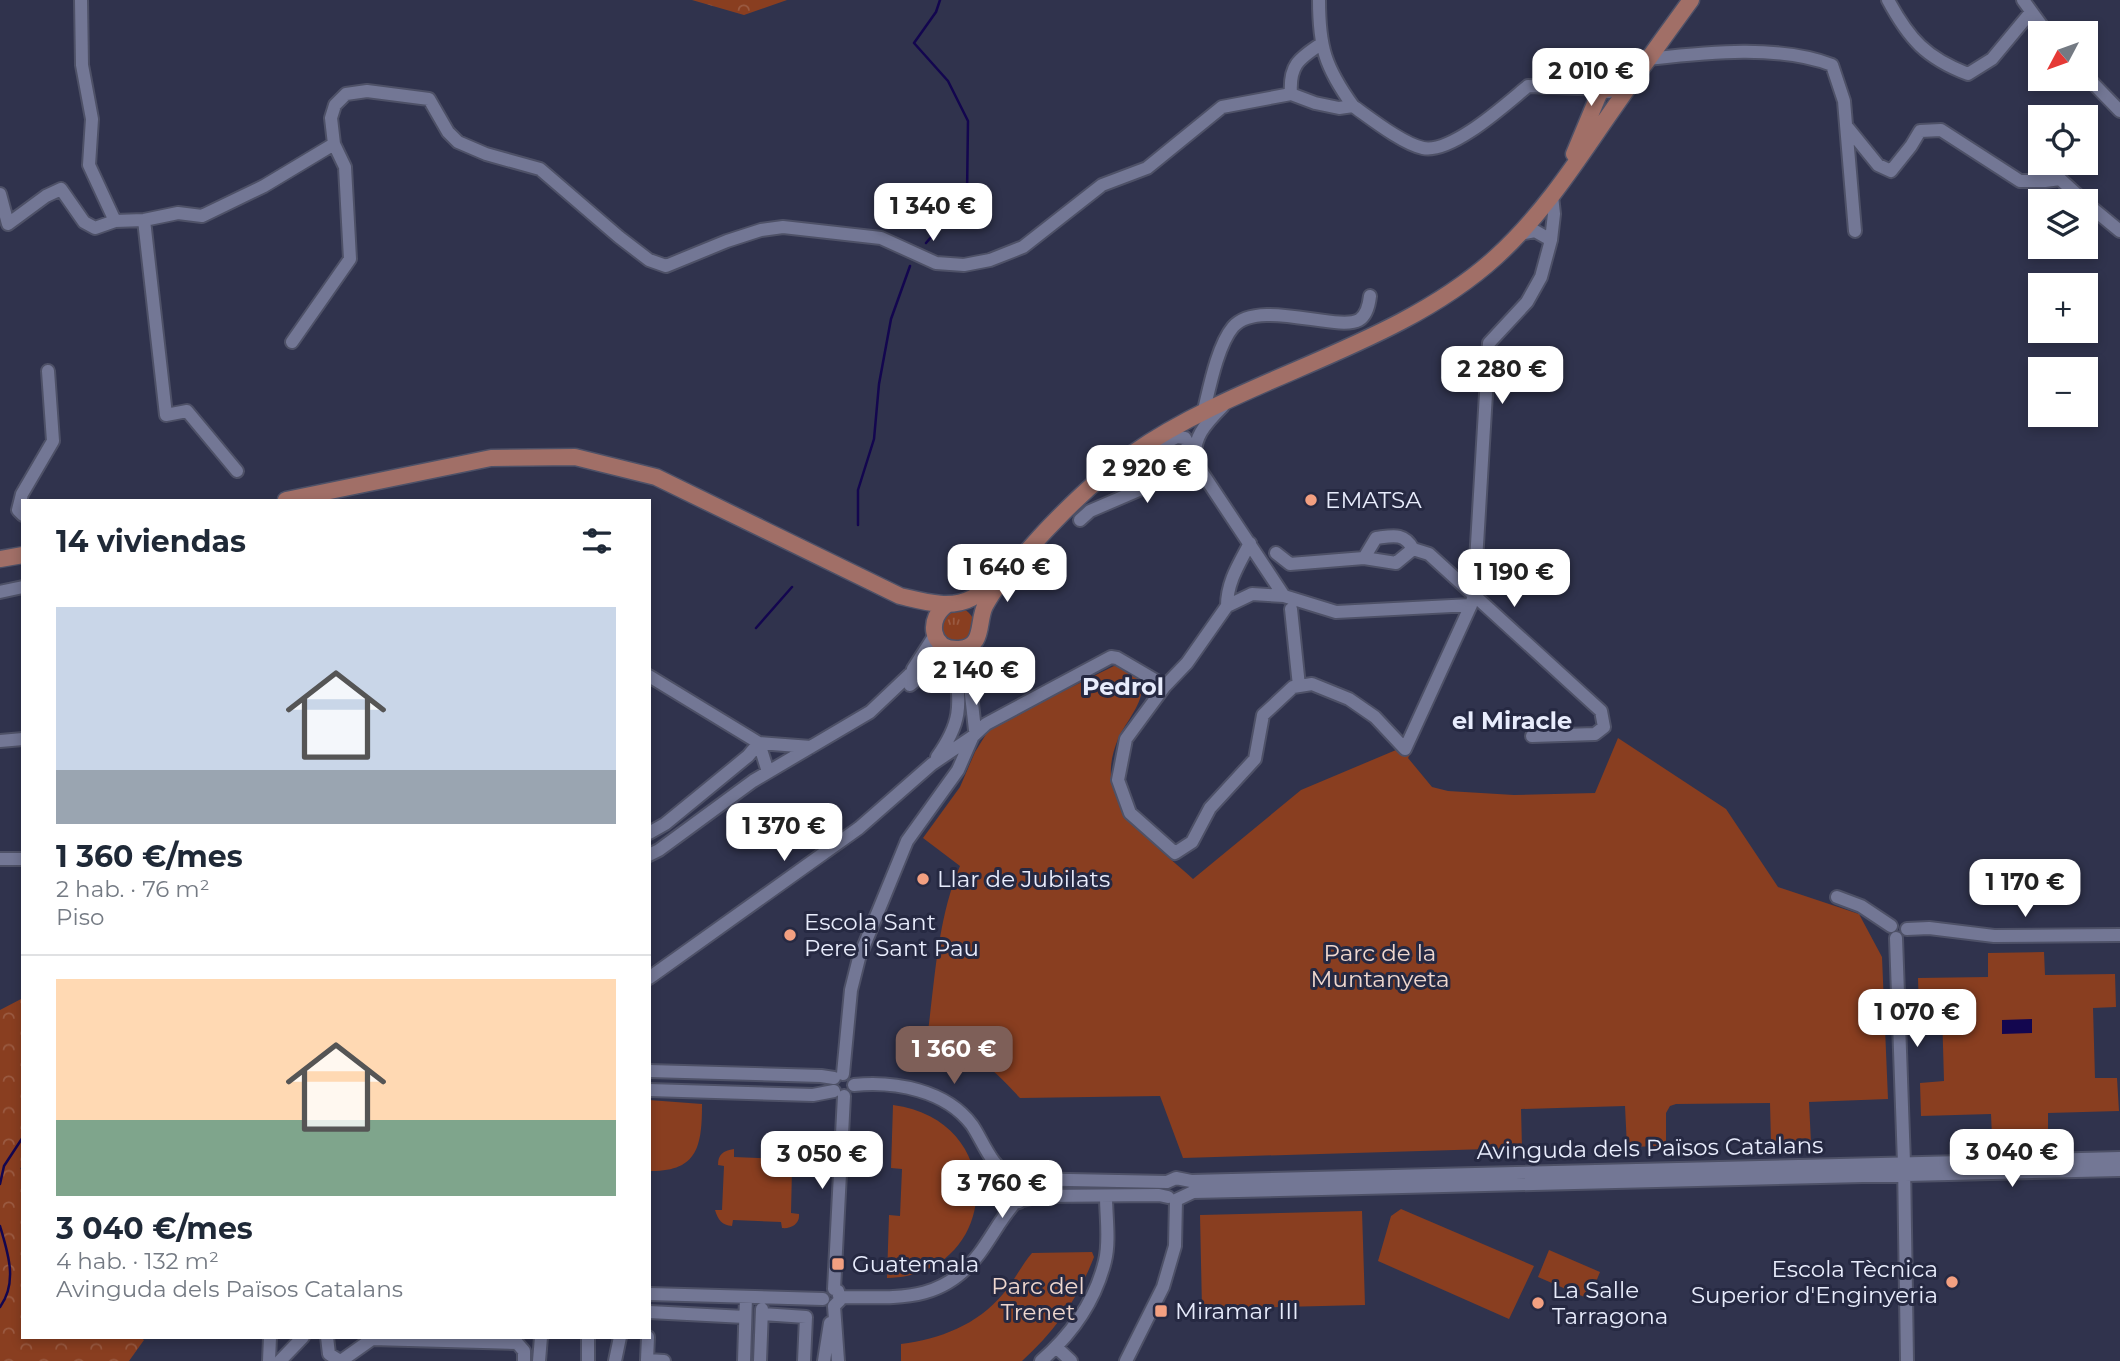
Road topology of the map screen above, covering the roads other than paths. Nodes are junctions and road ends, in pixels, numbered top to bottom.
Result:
1 (81, 0) edge
2 (1319, 0) edge
3 (1691, 0) edge
4 (1888, 0) edge
5 (2023, 0) edge
6 (2031, 12) junction
7 (2038, 21) edge
8 (1321, 44) junction
9 (1648, 59) junction
10 (2098, 88) edge
11 (1598, 92) junction
12 (1291, 94) junction
13 (1618, 103) junction
14 (1353, 106) junction
15 (2120, 111) edge
16 (1847, 127) junction
17 (334, 144) junction
18 (1565, 178) junction
19 (2071, 189) edge
20 (0, 194) edge
21 (1552, 196) junction
22 (2098, 213) edge
23 (1538, 214) junction
24 (144, 220) junction
25 (115, 221) junction
26 (1553, 221) junction
27 (1855, 231) dead end
28 (2120, 231) edge
29 (1520, 234) junction
30 (1551, 240) junction
31 (1370, 296) dead end
32 (292, 342) dead end
33 (48, 370) dead end
34 (1227, 402) junction
35 (1203, 414) junction
36 (1200, 431) junction
37 (1184, 437) junction
38 (1197, 465) junction
39 (1114, 467) junction
40 (237, 471) dead end
41 (1178, 474) junction
42 (291, 499) edge
43 (21, 512) edge
44 (1080, 520) dead end
45 (1250, 543) junction
46 (1413, 548) junction
47 (1276, 553) dead end
48 (21, 555) edge
49 (1364, 558) junction
50 (0, 559) edge
51 (1005, 574) junction
52 (21, 587) edge
53 (0, 592) edge
54 (900, 596) junction
55 (1284, 596) junction
56 (1472, 600) junction
57 (954, 603) junction
58 (1227, 606) junction
59 (1292, 609) dead end
60 (981, 623) junction
61 (934, 632) junction
62 (973, 643) junction
63 (949, 648) junction
64 (909, 675) junction
65 (651, 677) edge
66 (958, 686) junction
67 (1165, 686) junction
68 (1299, 686) junction
69 (886, 699) junction
70 (967, 732) junction
71 (1532, 736) dead end
72 (21, 740) edge
73 (0, 741) edge
74 (759, 743) junction
75 (811, 747) junction
76 (932, 764) junction
77 (768, 772) junction
78 (952, 772) junction
79 (651, 832) edge
80 (651, 854) edge
81 (0, 859) edge
82 (21, 859) edge
83 (1837, 897) dead end
84 (1891, 926) junction
85 (1908, 929) junction
86 (2120, 935) edge
87 (1896, 938) junction
88 (651, 977) edge
89 (651, 1071) edge
90 (811, 1076) junction
91 (839, 1085) junction
92 (651, 1090) edge
93 (813, 1095) junction
94 (2120, 1158) edge
95 (1904, 1169) junction
96 (2120, 1170) edge
97 (1016, 1178) junction
98 (1182, 1181) junction
99 (1167, 1182) junction
100 (1106, 1196) junction
101 (1175, 1197) junction
102 (1018, 1202) junction
103 (651, 1294) edge
104 (746, 1297) junction
105 (762, 1297) junction
106 (832, 1299) junction
107 (651, 1312) edge
108 (762, 1314) junction
109 (745, 1317) junction
110 (270, 1339) edge
111 (301, 1339) edge
112 (328, 1339) edge
113 (541, 1339) edge
114 (588, 1339) edge
115 (620, 1339) edge
116 (648, 1339) edge
117 (1056, 1347) junction
118 (335, 1359) edge
119 (270, 1361) edge
120 (280, 1361) edge
121 (524, 1361) edge
122 (540, 1361) edge
123 (588, 1361) edge
124 (615, 1361) edge
125 (664, 1361) edge
126 (744, 1361) edge
127 (760, 1361) edge
128 (804, 1361) edge
129 (824, 1361) edge
130 (838, 1361) edge
131 (1041, 1361) edge
132 (1071, 1361) edge
133 (1126, 1361) edge
134 (1907, 1361) edge

1 - 25 street
2 - 8 street
3 - 9 main road
4 - 6 street
5 - 6 street
6 - 7 street
8 - 12 street
8 - 14 street
9 - 11 main road
9 - 13 main road
9 - 16 street
10 - 15 street
11 - 13 street
11 - 14 street
11 - 18 main road
12 - 14 street
12 - 17 street
13 - 18 main road
16 - 19 street
16 - 27 street
17 - 24 street
17 - 32 street
18 - 21 main road
20 - 25 street
21 - 23 main road
21 - 26 street
22 - 28 street
23 - 26 street
23 - 29 main road
23 - 30 street
24 - 25 street
24 - 40 street
26 - 30 street
29 - 30 street
29 - 34 main road
30 - 56 street
31 - 35 street
33 - 43 street
34 - 35 main road
34 - 36 street
35 - 39 main road
36 - 37 street
36 - 38 street
37 - 39 street
37 - 41 street
38 - 41 street
38 - 45 street
39 - 51 main road
41 - 44 street
42 - 54 main road
45 - 55 street
45 - 58 street
46 - 49 street
46 - 49 street
46 - 56 street
47 - 49 street
48 - 50 main road
51 - 57 main road
51 - 60 main road
52 - 53 street
54 - 57 main road
54 - 61 main road
55 - 56 street
55 - 58 street
56 - 68 street
56 - 71 street
57 - 60 main road
57 - 61 main road
58 - 67 street
59 - 68 street
60 - 62 main road
61 - 63 main road
61 - 64 street
62 - 63 main road
62 - 70 street
63 - 64 street
63 - 66 street
64 - 69 street
65 - 74 street
66 - 69 street
66 - 70 street
67 - 68 street
67 - 70 street
69 - 75 street
70 - 76 street
70 - 76 street
70 - 78 street
70 - 78 street
72 - 73 street
74 - 75 street
74 - 77 street
74 - 79 street
75 - 77 street
76 - 78 street
76 - 88 street
77 - 80 street
78 - 91 street
81 - 82 street
83 - 84 street
84 - 85 street
84 - 87 street
85 - 86 street
85 - 87 street
87 - 95 street
89 - 90 street
90 - 91 street
90 - 93 street
91 - 93 street
91 - 97 street
91 - 106 street
92 - 93 street
94 - 95 street, Avinguda dels Països Catalans
95 - 96 street, Avinguda dels Països Catalans
95 - 98 street, Avinguda dels Països Catalans
95 - 101 street, Avinguda dels Països Catalans
95 - 134 street
97 - 99 street
97 - 102 street
97 - 102 street
98 - 99 street
98 - 101 street
99 - 101 street
100 - 101 street, Avinguda dels Països Catalans
100 - 102 street, Avinguda dels Països Catalans
100 - 117 street
101 - 133 street
102 - 106 street
103 - 104 street
104 - 105 street
104 - 109 street
105 - 106 street
105 - 108 street
106 - 129 street
106 - 130 street
107 - 109 street
108 - 127 street
108 - 128 street
109 - 126 street
110 - 119 street
111 - 120 street
112 - 118 street
113 - 122 street
114 - 123 street
115 - 124 street
116 - 125 street
117 - 131 street
117 - 132 street
118 - 121 street

